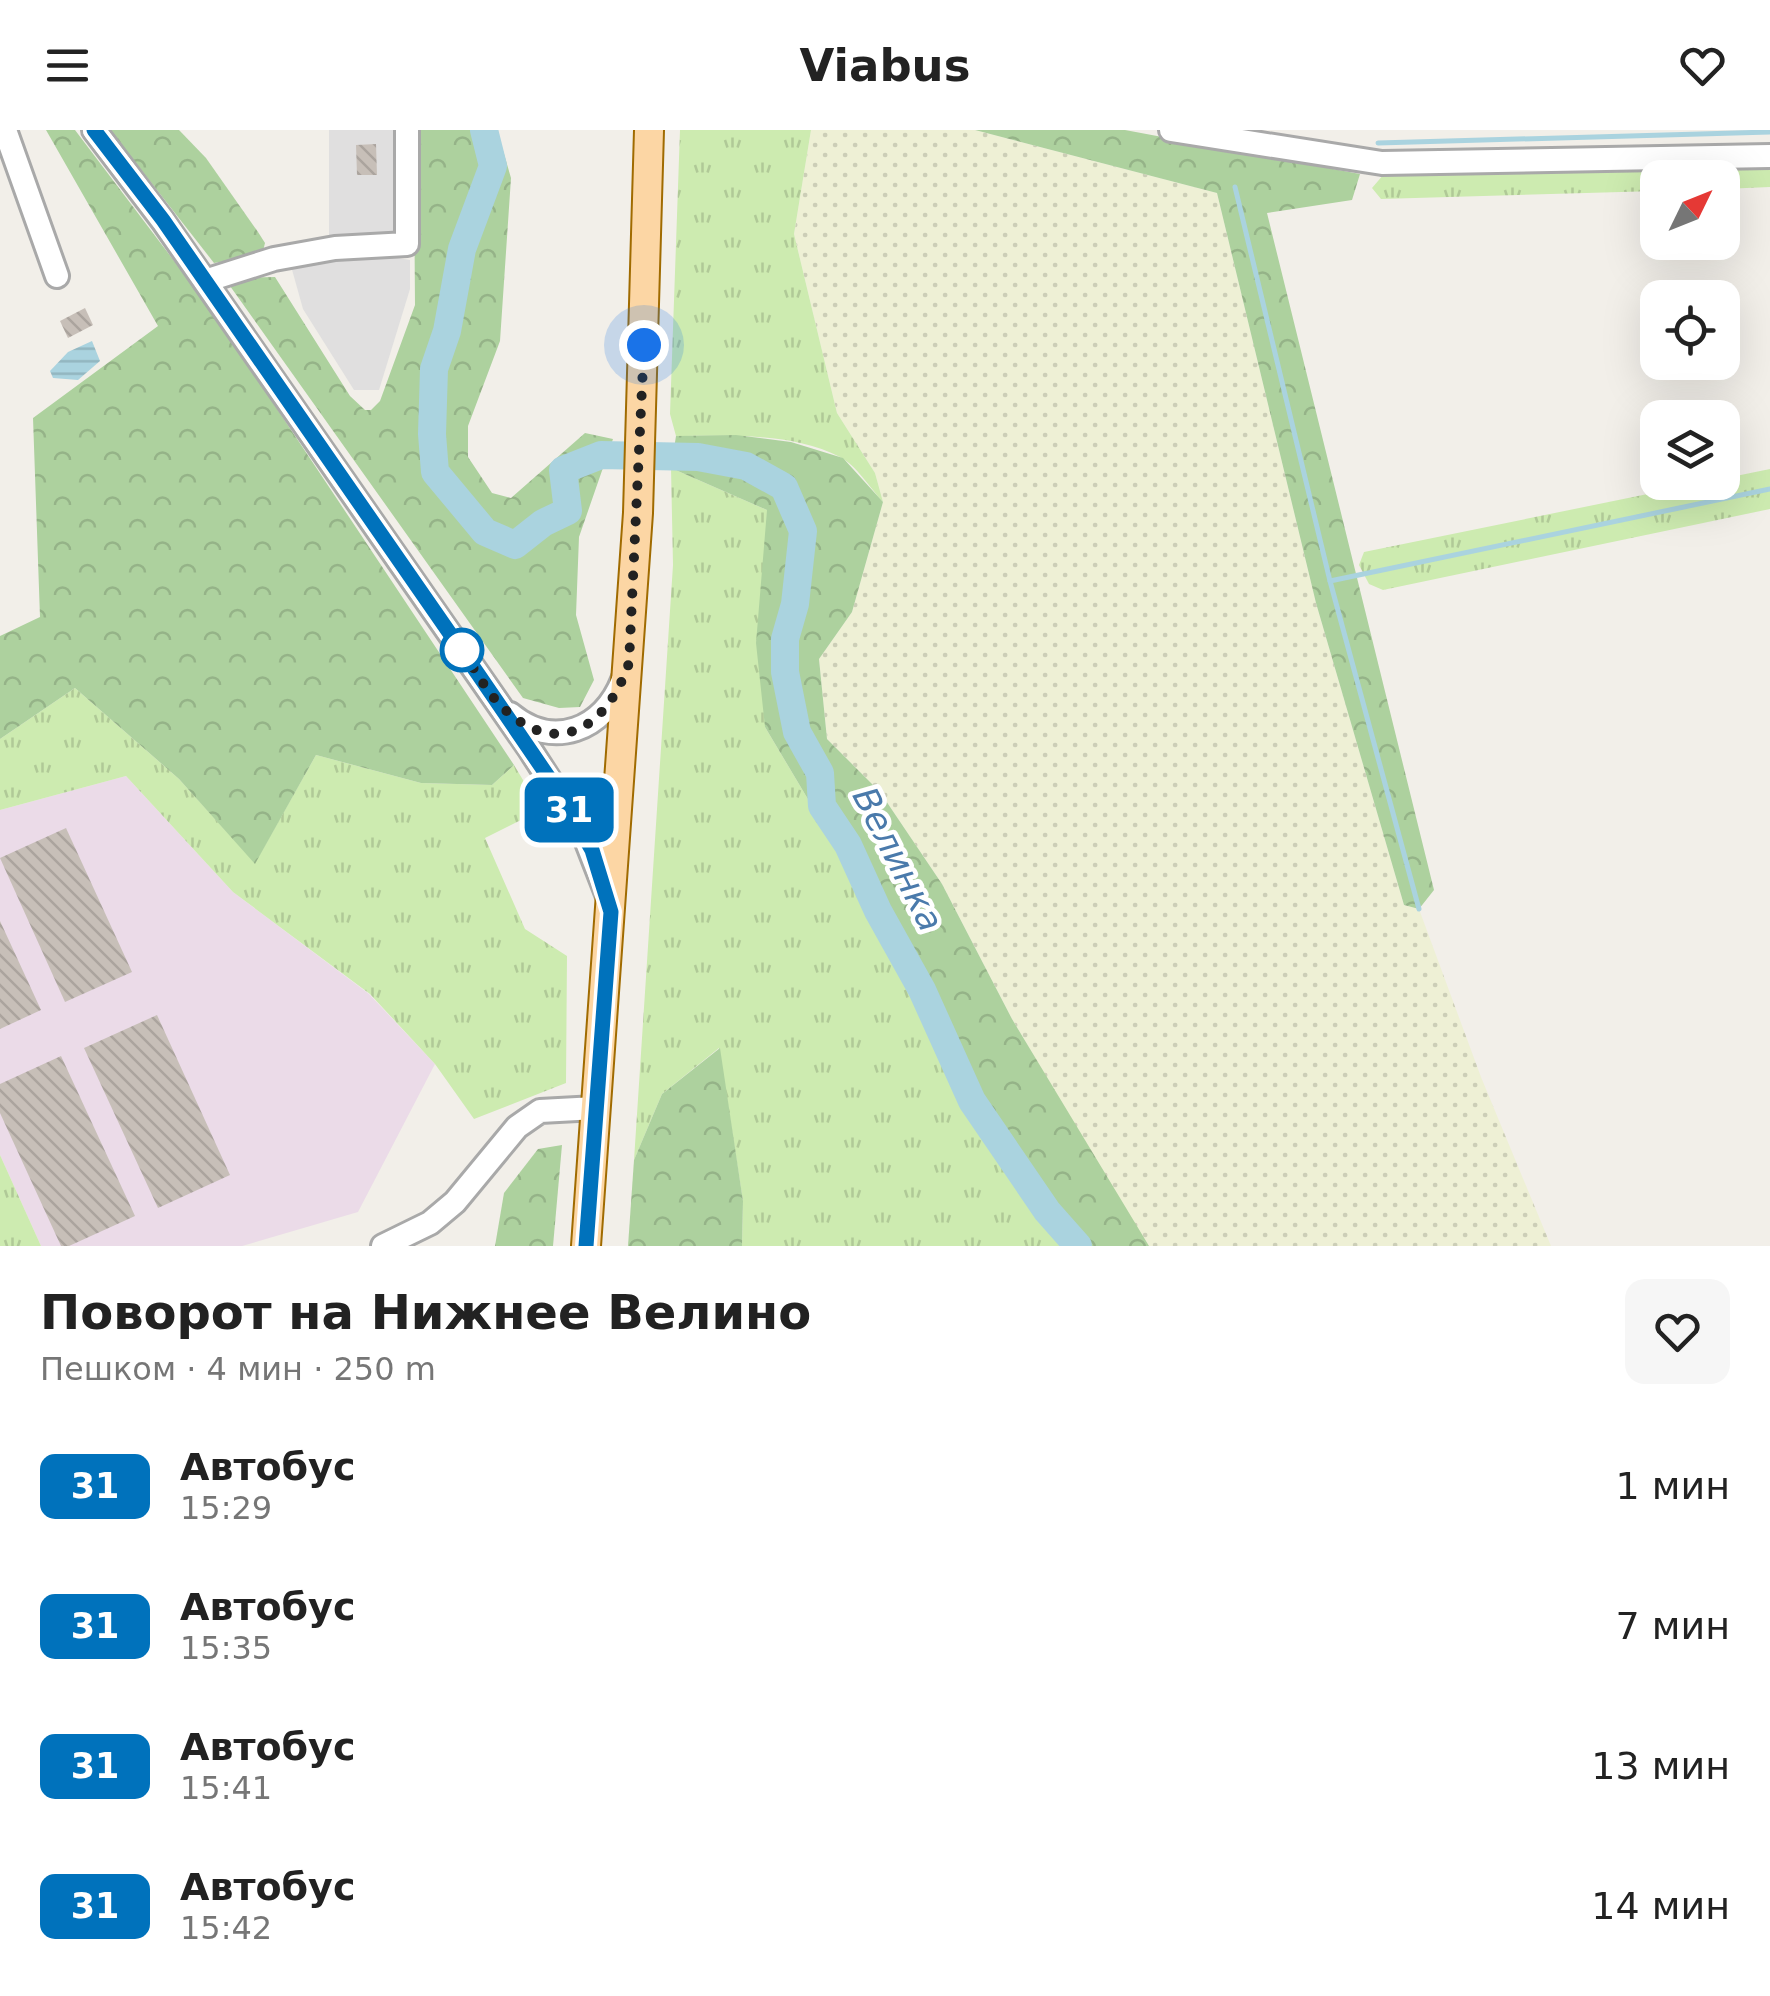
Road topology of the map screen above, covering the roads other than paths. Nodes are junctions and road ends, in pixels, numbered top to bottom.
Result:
1 (6, 130) edge
2 (94, 130) edge
3 (407, 130) edge
4 (649, 130) edge
5 (1170, 130) edge
6 (1770, 156) edge
7 (57, 276) dead end
8 (205, 282) junction
9 (629, 663) junction
10 (500, 705) junction
11 (580, 730) junction
12 (624, 747) junction
13 (570, 811) junction
14 (619, 814) junction
15 (611, 912) junction
16 (596, 1108) junction
17 (383, 1246) edge
18 (586, 1246) edge

1 - 7 street
2 - 8 street
3 - 8 street
4 - 9 main road
5 - 6 street
8 - 10 street
9 - 11 street
9 - 12 main road
10 - 11 street
10 - 13 street
11 - 12 street
12 - 14 main road
13 - 14 street
13 - 15 street
14 - 15 main road
15 - 16 main road
16 - 17 street
16 - 18 main road

